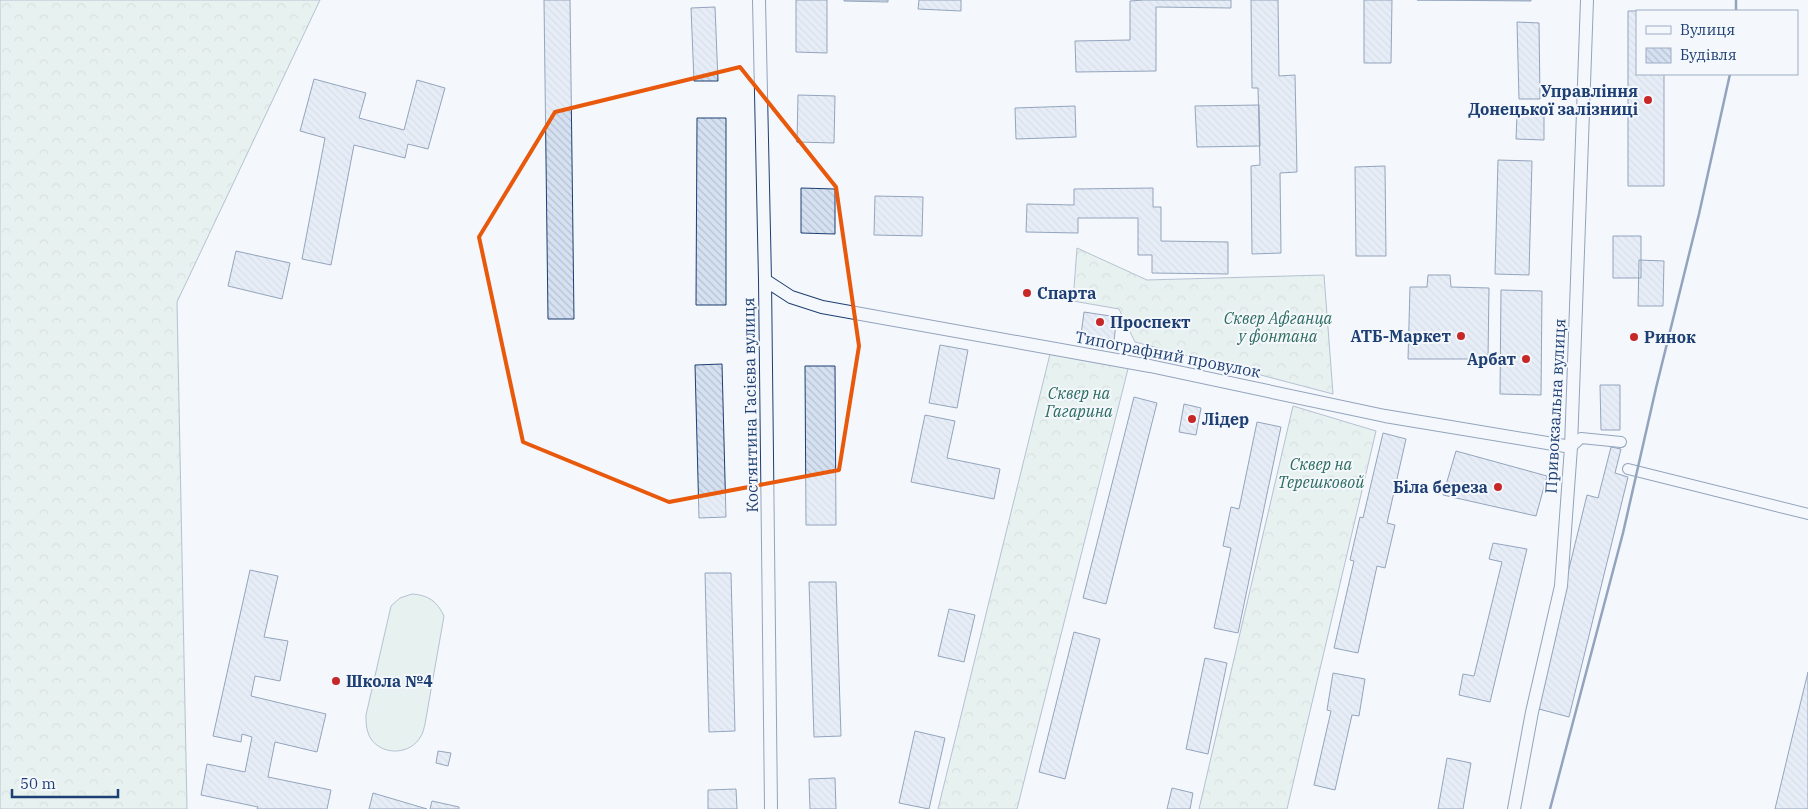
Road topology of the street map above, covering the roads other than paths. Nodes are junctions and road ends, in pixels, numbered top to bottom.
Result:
1 (759, 0) edge
2 (1587, 0) edge
3 (765, 280) junction
4 (1622, 442) dead end
5 (1571, 447) junction
6 (1628, 469) dead end
7 (1808, 514) edge
8 (770, 809) edge
9 (1514, 809) edge

1 - 3 street, Костянтина Гасієва вулиця
2 - 5 street, Привокзальна вулиця
3 - 5 street, Типографний провулок
3 - 8 street, Костянтина Гасієва вулиця
4 - 5 street
5 - 9 street, Привокзальна вулиця
6 - 7 street

